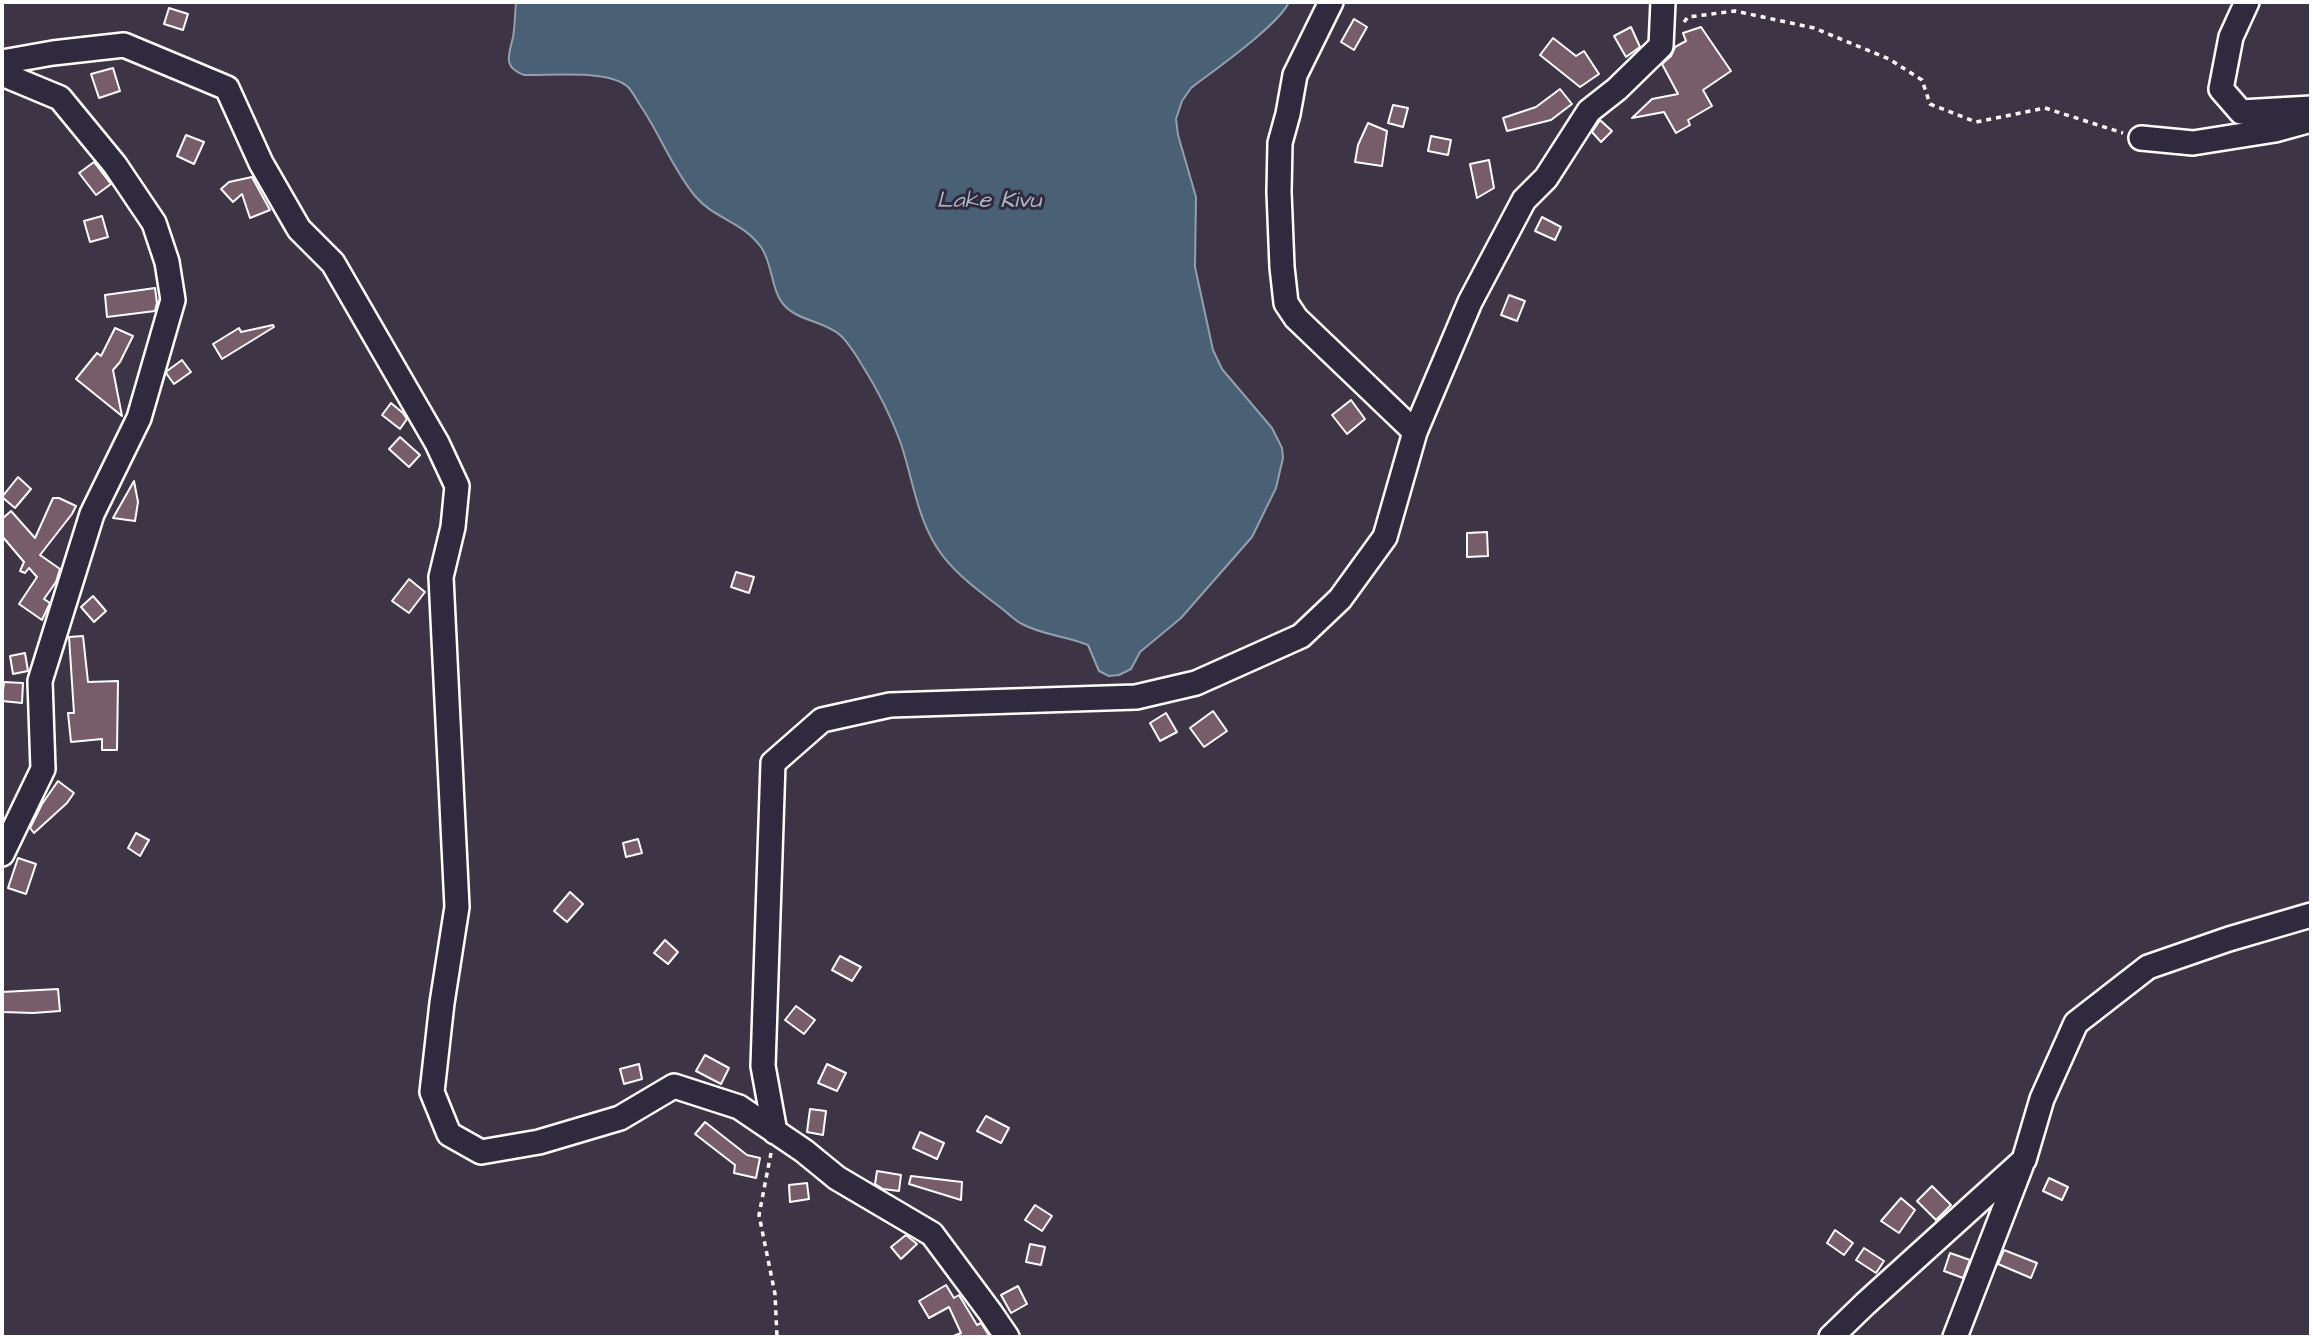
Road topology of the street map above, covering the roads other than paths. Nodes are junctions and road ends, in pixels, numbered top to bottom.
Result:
1 (1331, 2) edge
2 (1663, 2) edge
3 (2247, 2) edge
4 (2, 62) edge
5 (2, 74) edge
6 (2311, 108) edge
7 (2311, 120) edge
8 (2141, 138) road end
9 (1415, 432) junction
10 (2, 854) edge
11 (2311, 915) edge
12 (775, 1132) junction
13 (2024, 1160) junction
14 (1007, 1337) edge
15 (1831, 1337) edge
16 (1955, 1337) edge

1 - 9 street
2 - 9 street
3 - 6 street
4 - 12 street
5 - 10 street
7 - 8 street
9 - 12 street
11 - 13 street
12 - 14 street
13 - 15 street
13 - 16 street

